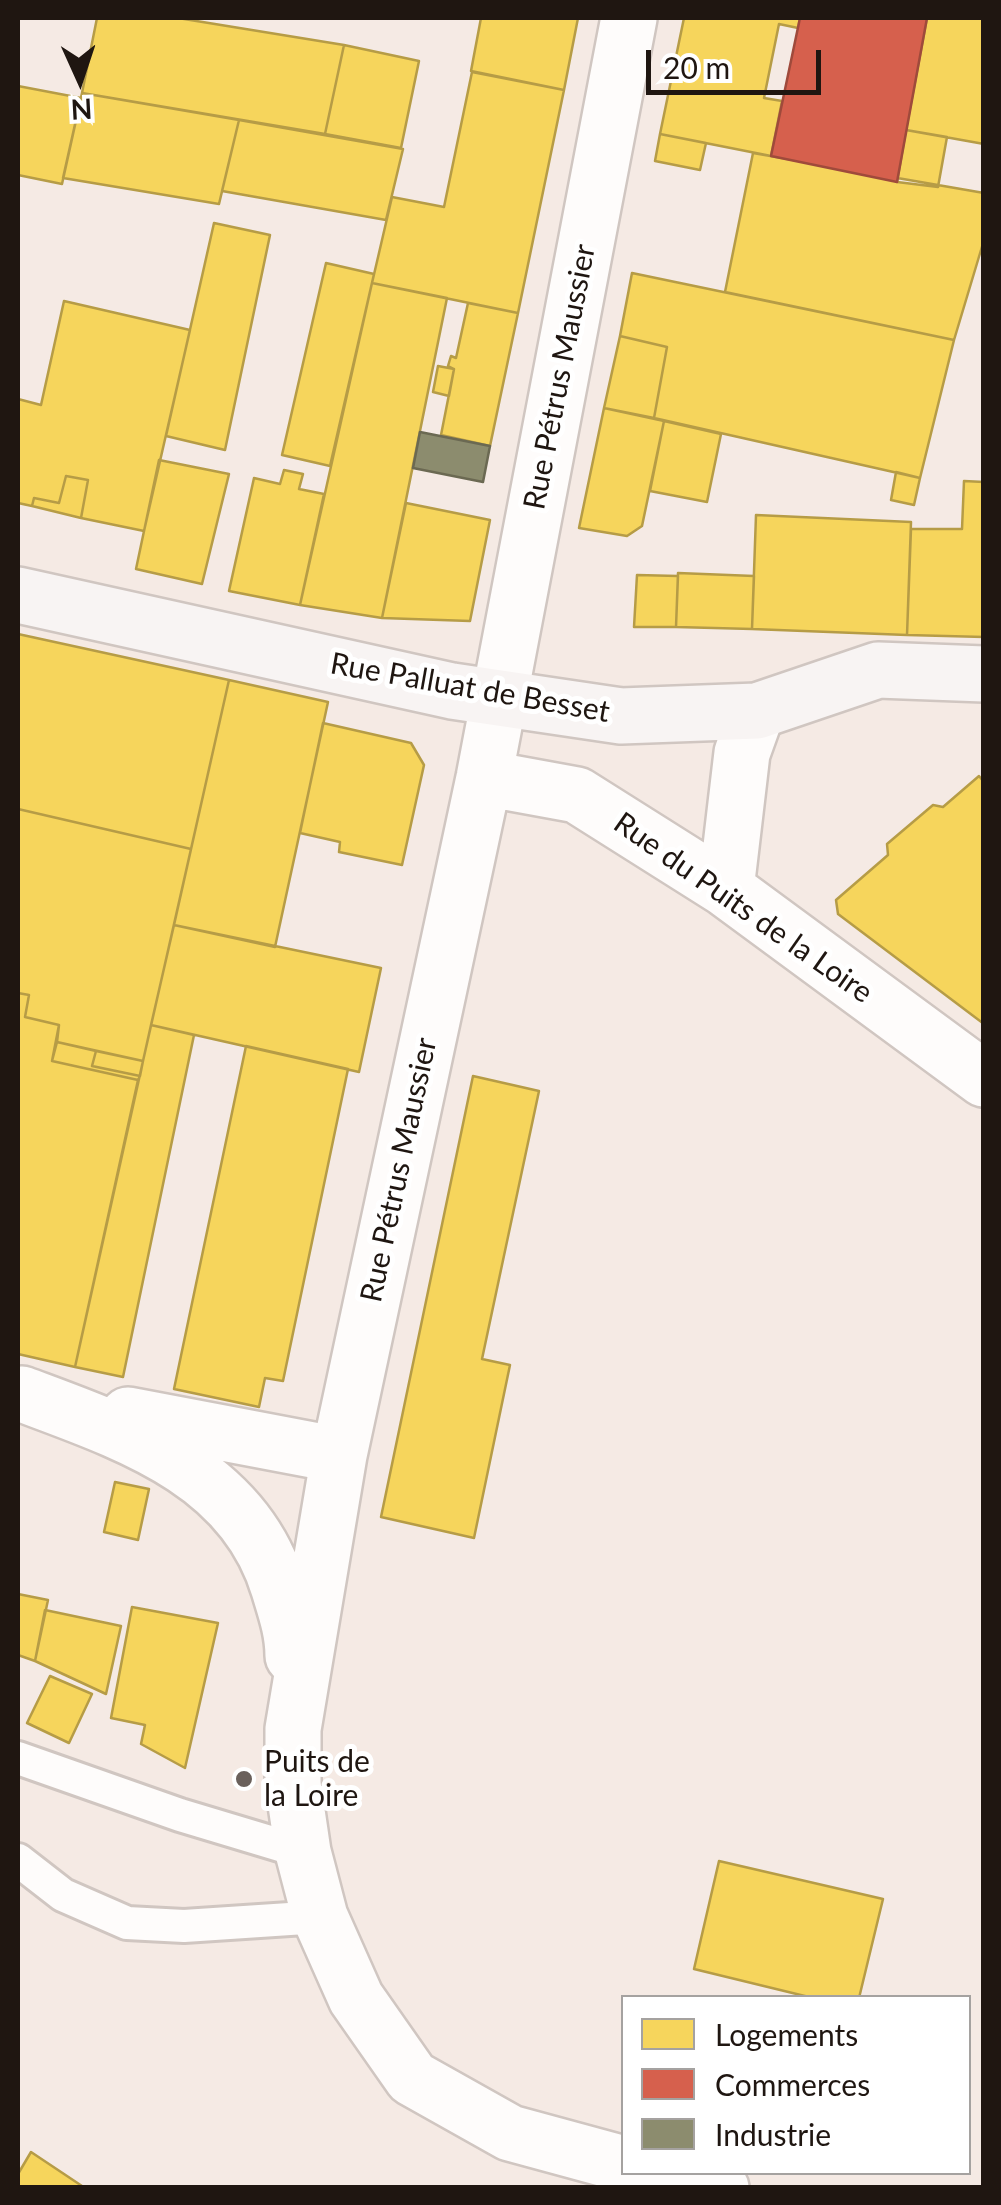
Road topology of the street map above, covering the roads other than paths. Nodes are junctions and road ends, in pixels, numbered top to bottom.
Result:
1 (629, 18) edge
2 (18, 594) edge
3 (984, 674) edge
4 (499, 699) junction
5 (757, 711) junction
6 (484, 778) junction
7 (726, 889) junction
8 (984, 1079) edge
9 (20, 1394) edge
10 (339, 1456) junction
11 (293, 1730) junction
12 (18, 1758) edge
13 (303, 1852) junction
14 (18, 1860) edge
15 (320, 1917) junction
16 (621, 2163) edge
17 (668, 2175) edge
18 (721, 2188) edge

1 - 4 street, Rue Pétrus Maussier
2 - 4 main road, Rue Palluat de Besset
3 - 5 main road, Rue Palluat de Besset
4 - 5 main road, Rue Palluat de Besset
4 - 6 street, Rue Pétrus Maussier
5 - 7 street
6 - 7 street, Rue du Puits de la Loire
6 - 10 street, Rue Pétrus Maussier
7 - 8 street, Rue du Puits de la Loire
9 - 10 street
9 - 11 street
10 - 11 street, Rue Pétrus Maussier
11 - 13 street, Rue Pétrus Maussier
12 - 13 lane
13 - 15 street, Rue Pétrus Maussier
14 - 15 lane
15 - 16 street, Rue Pétrus Maussier
17 - 18 street

